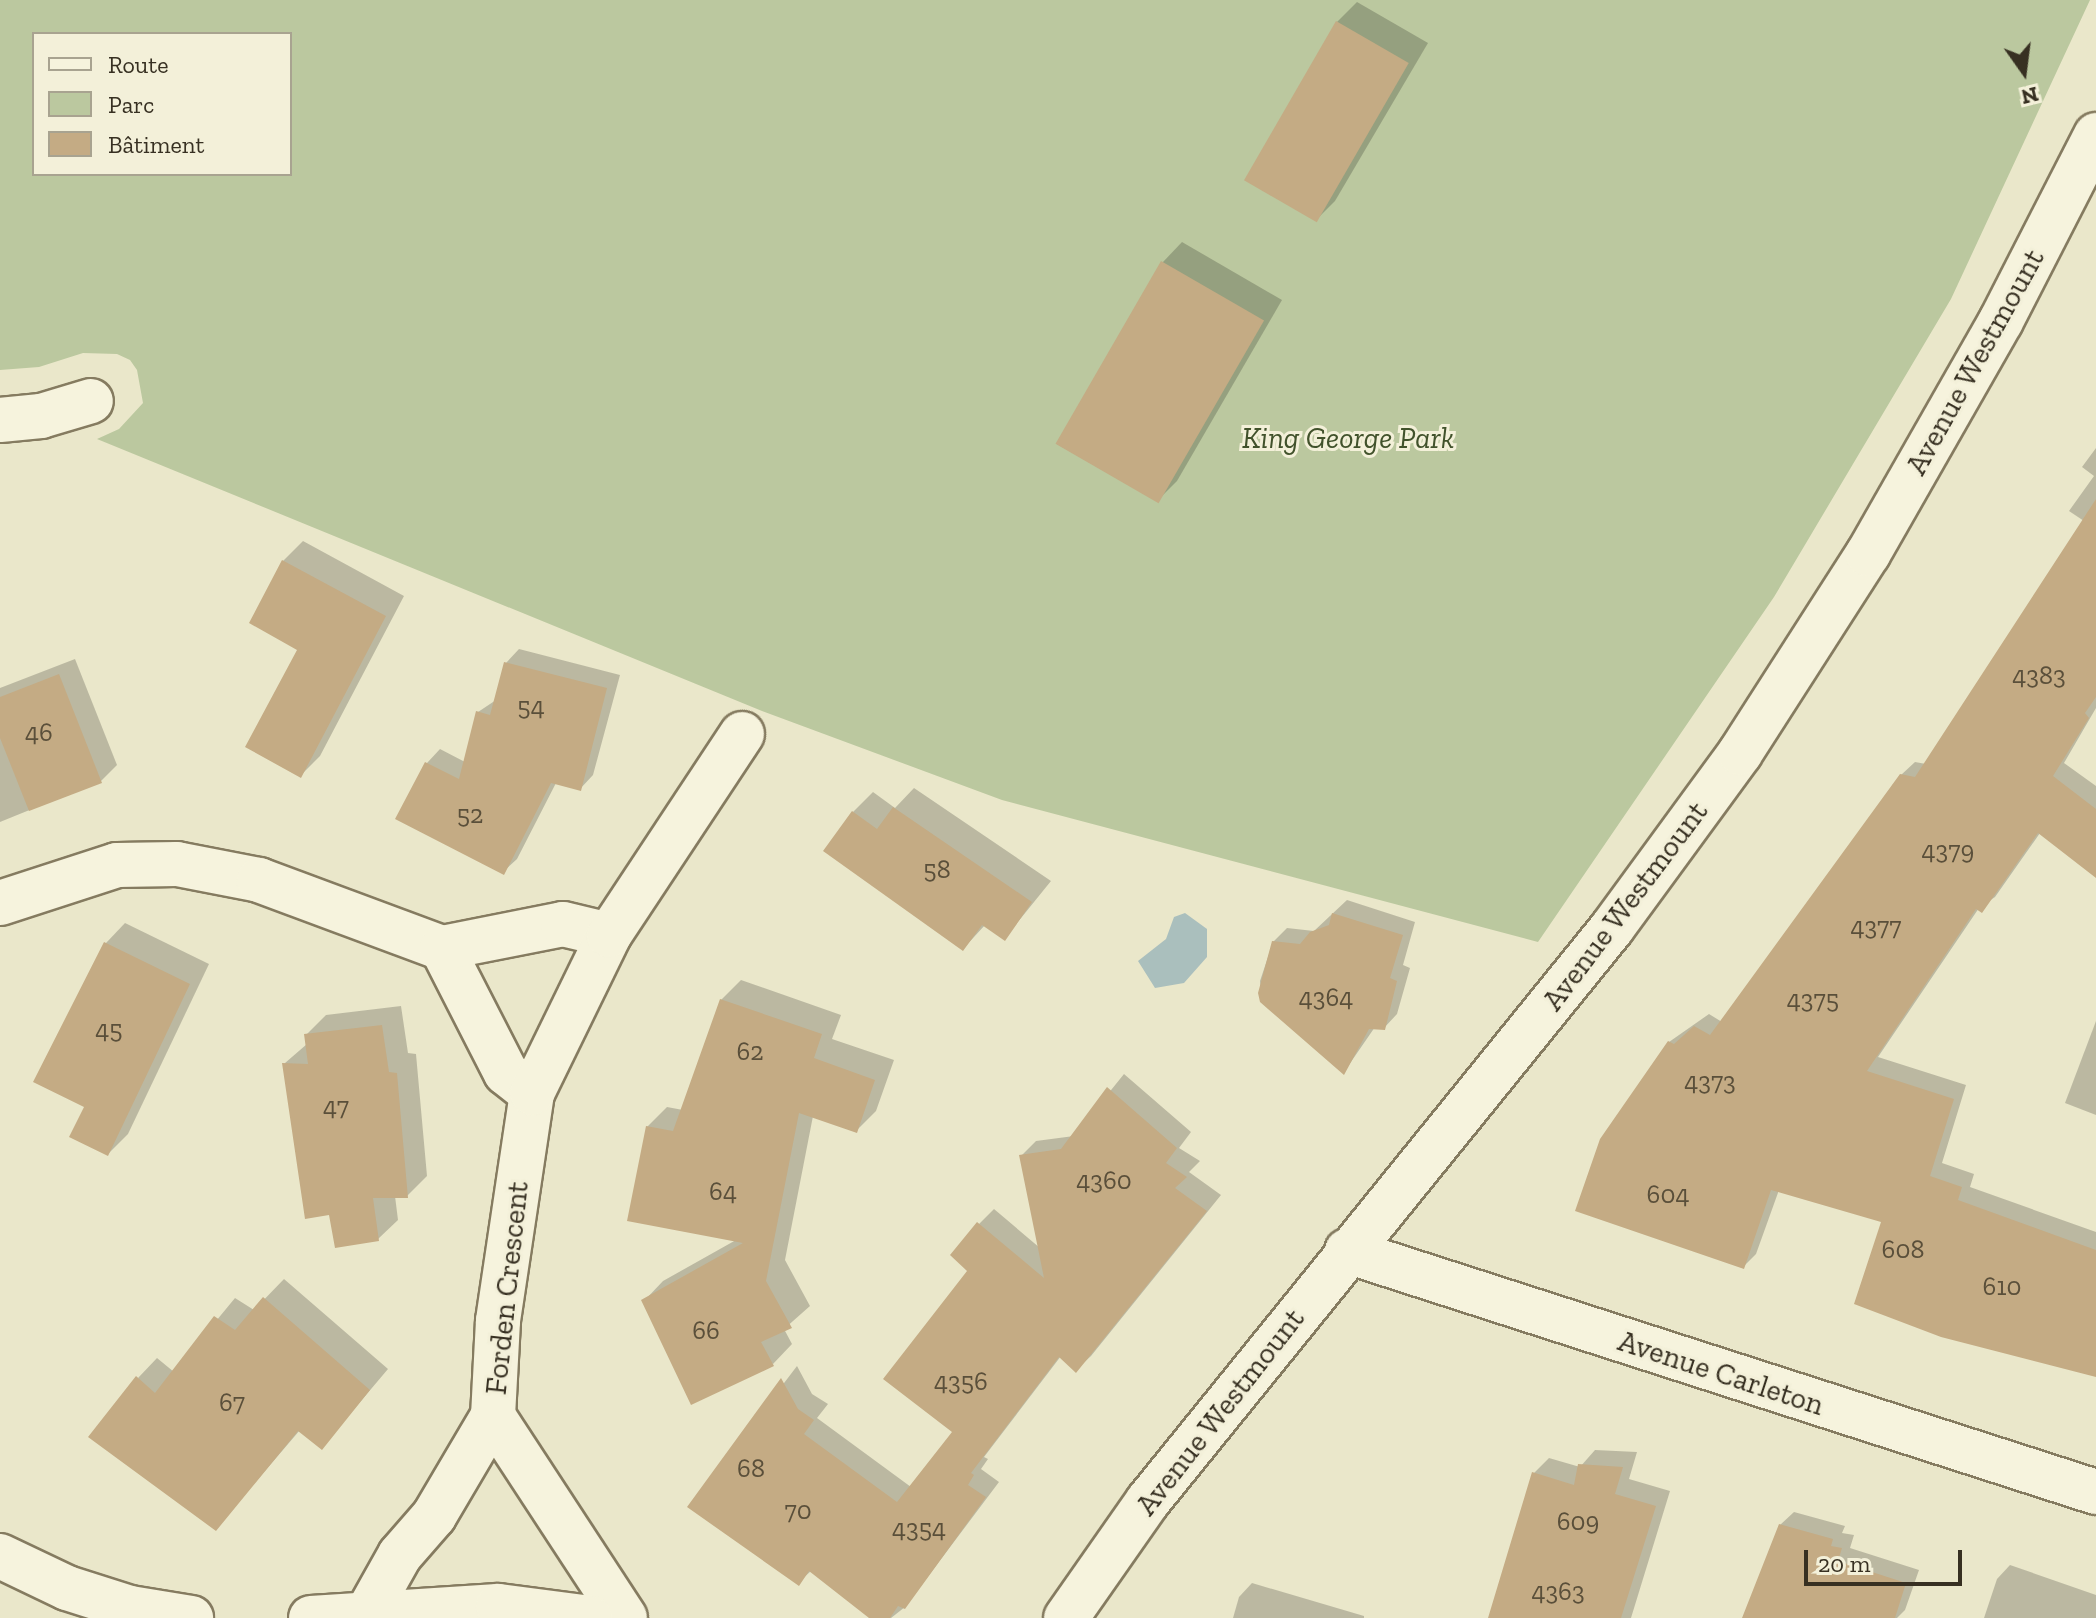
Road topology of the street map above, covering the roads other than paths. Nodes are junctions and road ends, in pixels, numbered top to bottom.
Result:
1 (2096, 135) edge
2 (91, 401) dead end
3 (0, 420) edge
4 (742, 734) dead end
5 (0, 903) edge
6 (609, 935) junction
7 (442, 948) junction
8 (532, 1093) junction
9 (1347, 1251) junction
10 (493, 1416) junction
11 (2096, 1492) edge
12 (0, 1556) edge
13 (368, 1612) junction
14 (191, 1618) edge
15 (311, 1618) edge
16 (590, 1618) edge
17 (625, 1618) edge
18 (1066, 1618) edge

1 - 9 street, Avenue Westmount
2 - 3 street
4 - 6 street, Forden Crescent
5 - 7 street
6 - 7 street
6 - 8 street, Forden Crescent
7 - 8 street
8 - 10 street, Forden Crescent
9 - 11 street, Avenue Carleton
9 - 18 street, Avenue Westmount
10 - 13 street
10 - 17 street, Forden Crescent
12 - 14 street
13 - 15 street
13 - 16 street

